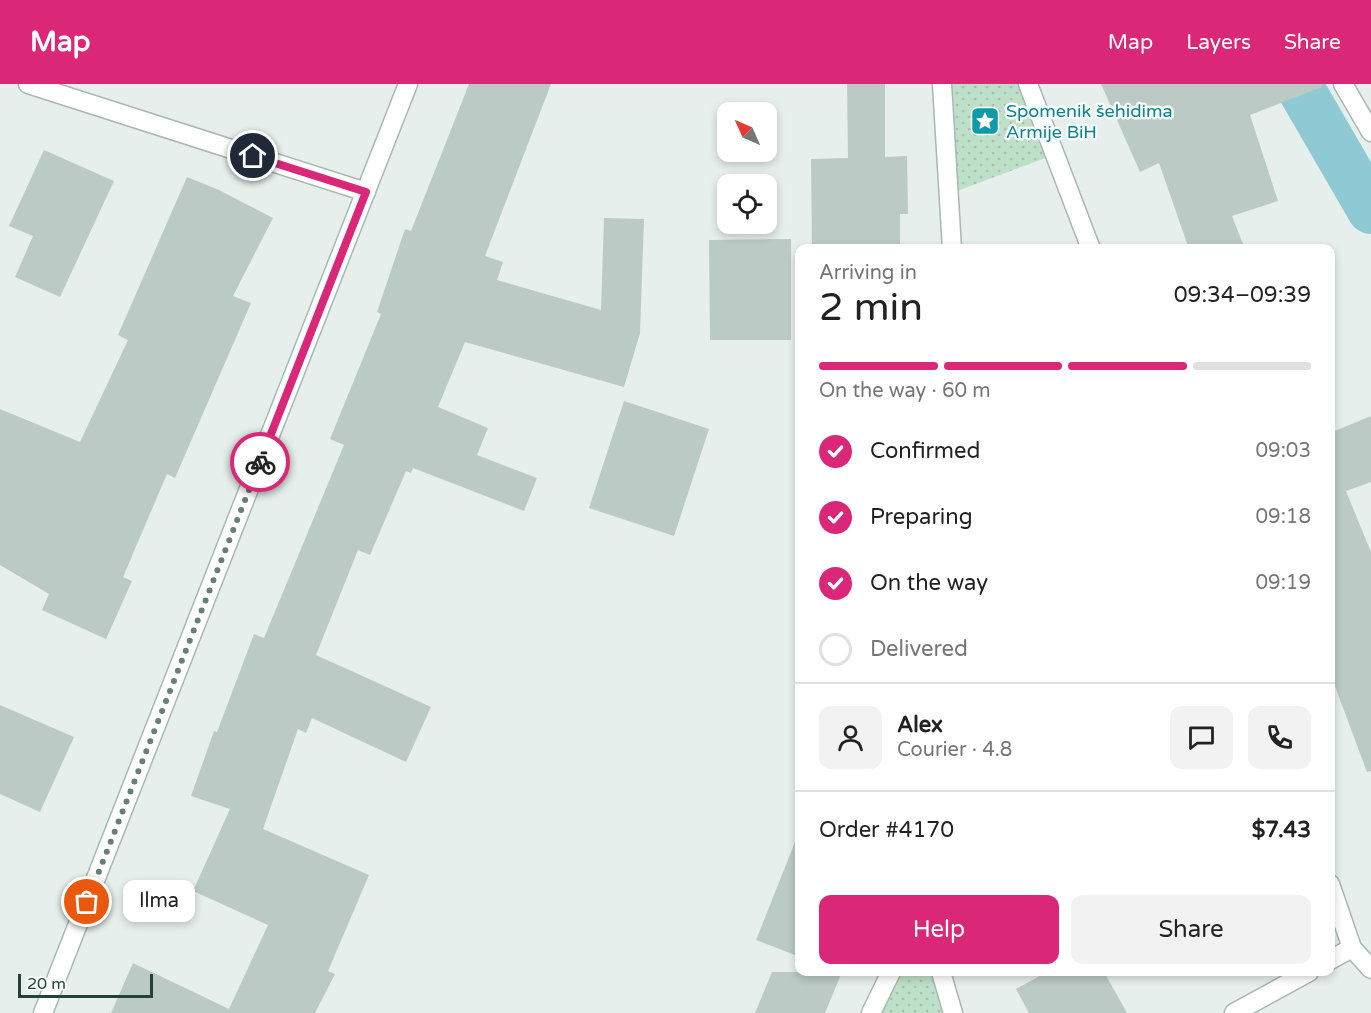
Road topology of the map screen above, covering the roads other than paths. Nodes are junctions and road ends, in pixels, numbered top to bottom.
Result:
1 (28, 84) edge
2 (408, 84) edge
3 (942, 84) edge
4 (1028, 84) edge
5 (1342, 84) edge
6 (1365, 111) edge
7 (1371, 132) edge
8 (366, 192) junction
9 (952, 244) edge
10 (1089, 244) edge
11 (1335, 899) edge
12 (1352, 948) junction
13 (1335, 957) edge
14 (1371, 969) edge
15 (889, 976) edge
16 (942, 976) edge
17 (1302, 976) edge
18 (43, 1013) edge
19 (872, 1013) edge
20 (953, 1013) edge
21 (1234, 1013) edge

1 - 8 street
2 - 8 street
3 - 9 street
4 - 10 street
5 - 6 street
6 - 7 street
8 - 18 street
11 - 12 street
12 - 13 street
12 - 14 street
15 - 19 street
16 - 20 street
17 - 21 street

